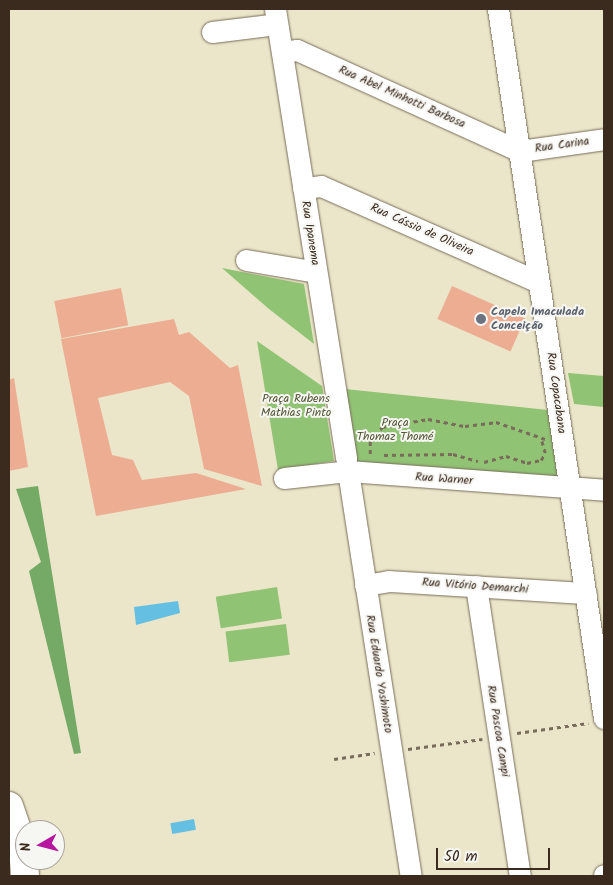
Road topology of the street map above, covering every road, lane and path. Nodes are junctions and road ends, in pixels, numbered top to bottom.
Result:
1 (496, 10) edge
2 (276, 16) edge
3 (212, 32) dead end
4 (282, 52) junction
5 (604, 139) edge
6 (520, 151) junction
7 (303, 188) junction
8 (246, 260) dead end
9 (316, 272) junction
10 (539, 282) junction
11 (540, 439) junction
12 (563, 439) junction
13 (347, 465) junction
14 (284, 478) dead end
15 (570, 488) junction
16 (604, 490) edge
17 (365, 585) junction
18 (476, 586) junction
19 (586, 593) junction
20 (600, 720) edge
21 (498, 736) junction
22 (392, 751) junction
23 (334, 759) dead end
24 (9, 806) edge
25 (15, 824) edge
26 (411, 876) edge
27 (520, 876) edge

1 - 6 street, Rua Copacabana
2 - 3 street
2 - 4 street, Rua Ipanema
4 - 6 street, Rua Abel Minhotti Barbosa
4 - 7 street, Rua Ipanema
5 - 6 street, Rua Carina
6 - 10 street, Rua Copacabana
7 - 9 street, Rua Ipanema
7 - 10 street, Rua Cássio de Oliveira
8 - 9 street
9 - 13 street, Rua Ipanema
10 - 12 street, Rua Copacabana
11 - 11 path
11 - 12 path
12 - 15 street, Rua Copacabana
13 - 14 street, Rua Warner
13 - 15 street, Rua Warner
13 - 17 street, Rua Eduardo Yoshimoto
15 - 16 street, Rua Warner
15 - 19 street, Rua Copacabana
17 - 18 street, Rua Vitório Demarchi
17 - 22 street, Rua Eduardo Yoshimoto
18 - 19 street, Rua Vitório Demarchi
18 - 21 street, Rua Pascoa Campi
19 - 20 street, Rua Copacabana
20 - 21 path
21 - 22 path
21 - 27 street, Rua Pascoa Campi
22 - 23 path
22 - 26 street, Rua Eduardo Yoshimoto
24 - 25 main road

